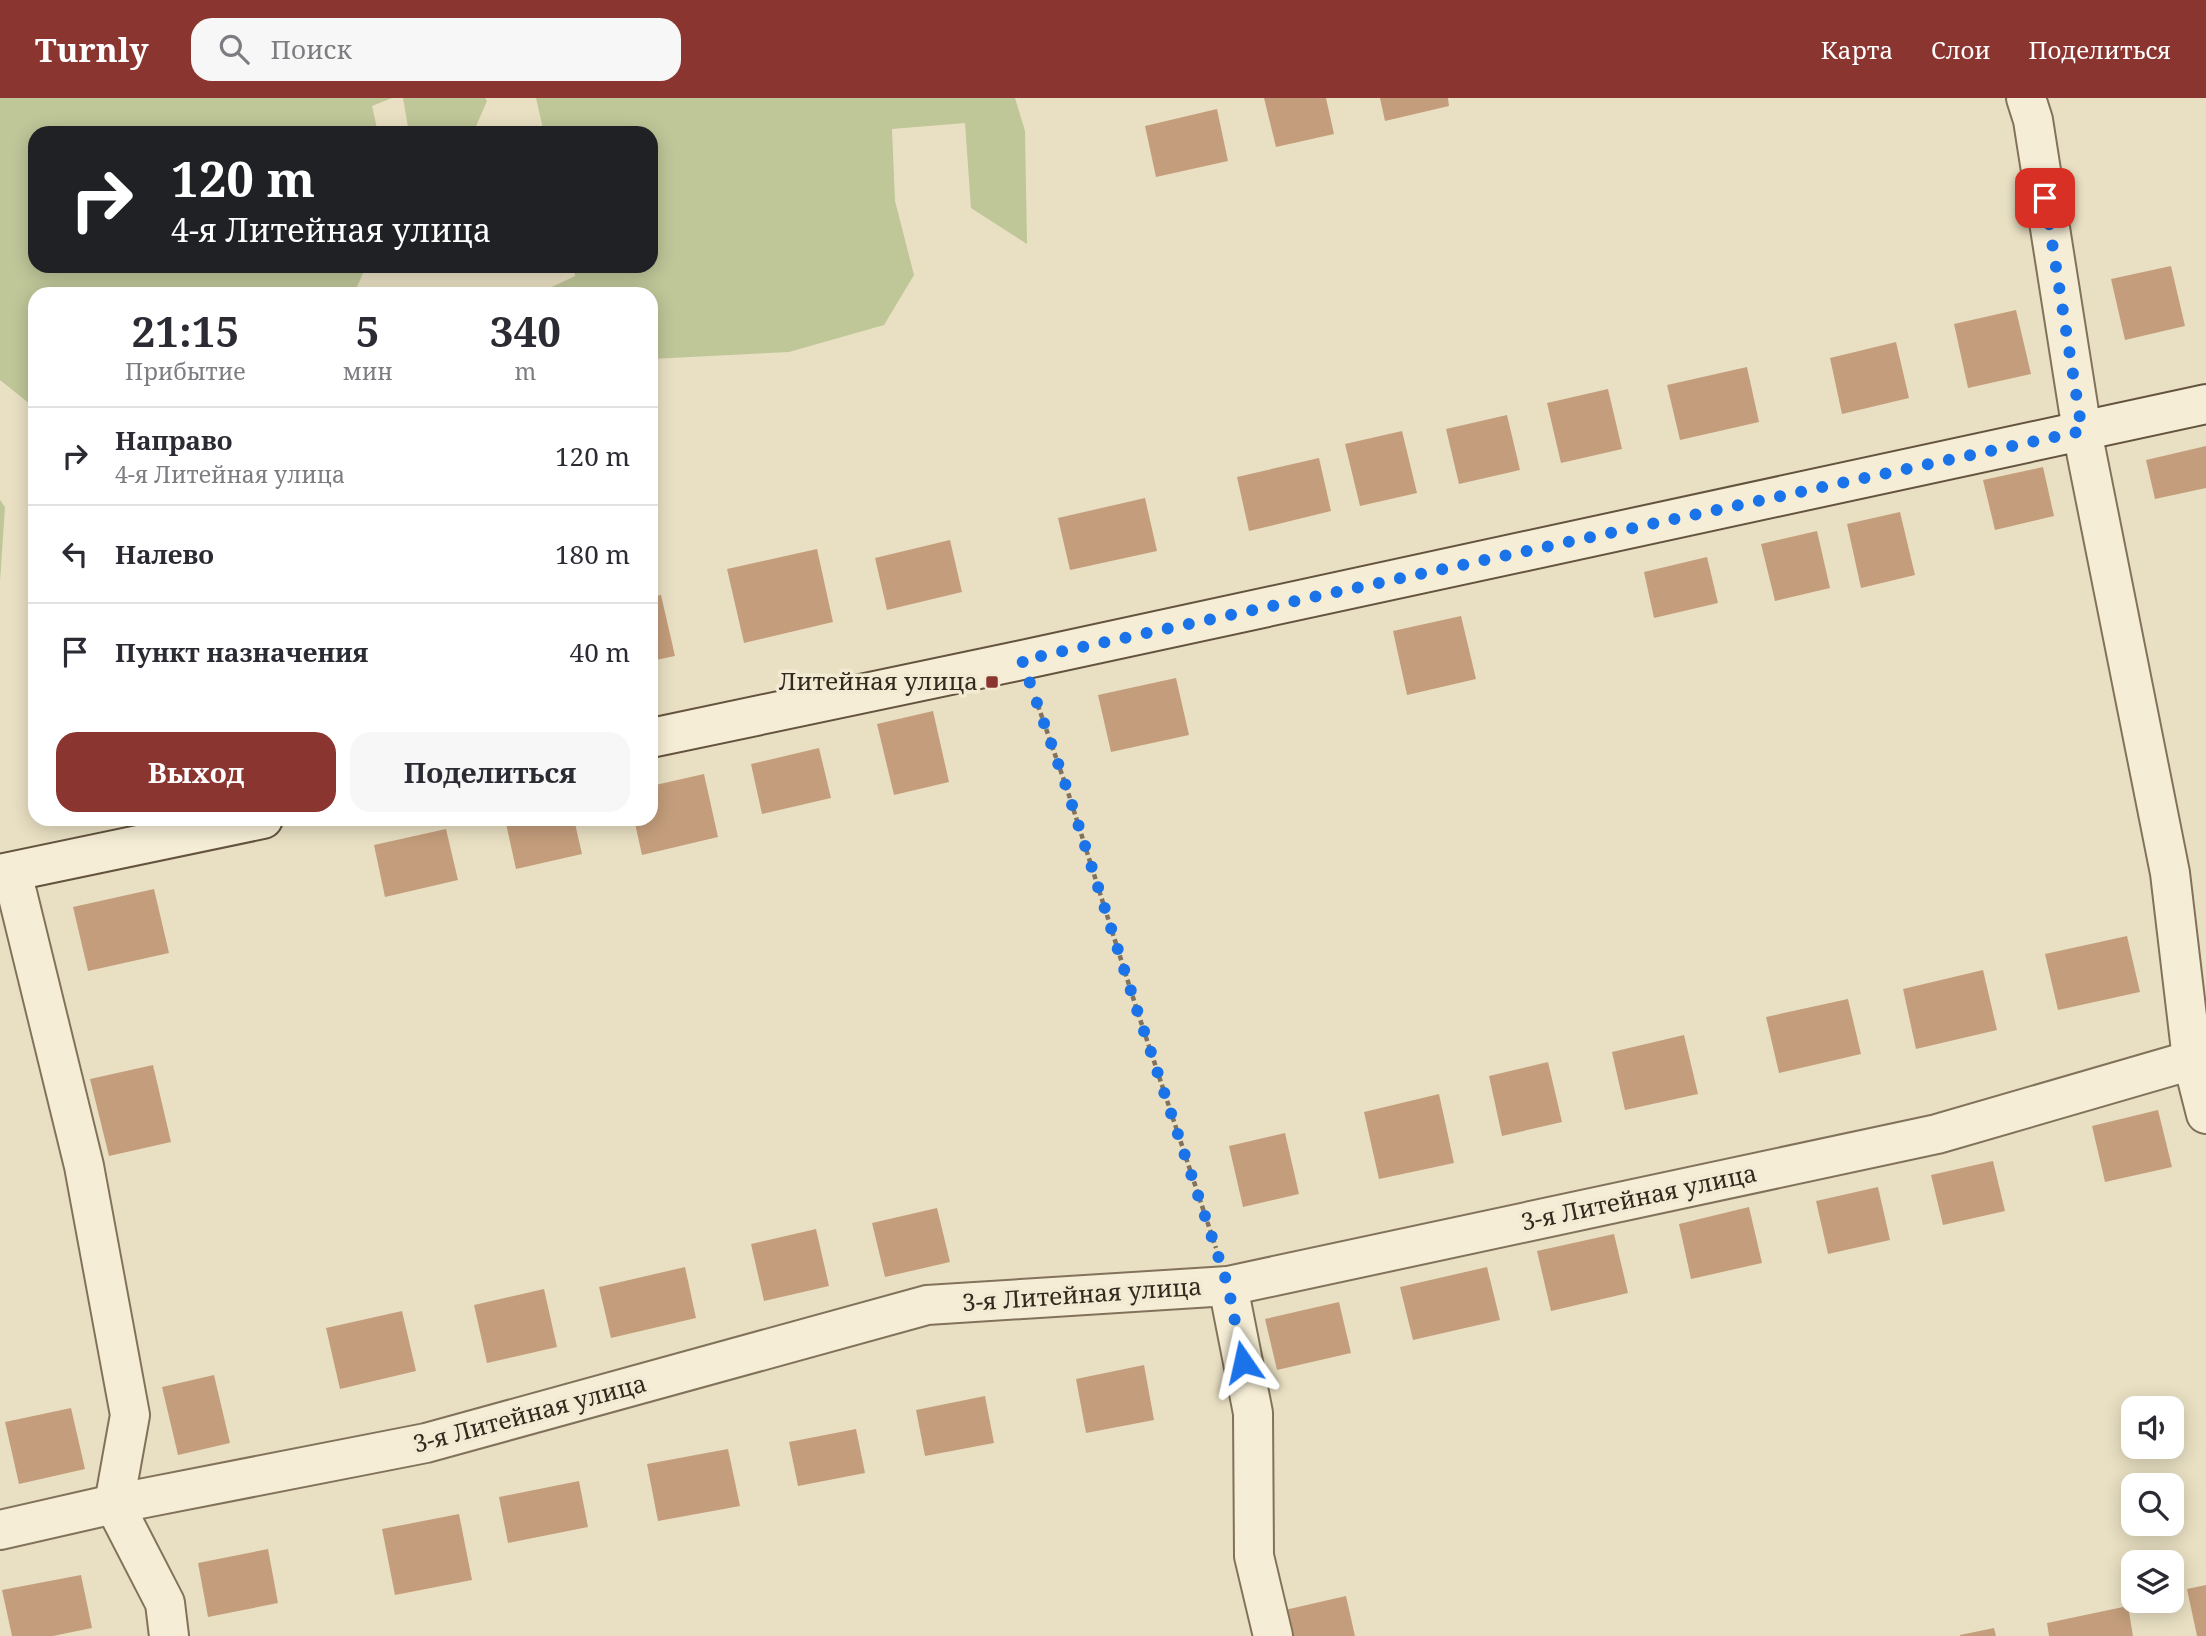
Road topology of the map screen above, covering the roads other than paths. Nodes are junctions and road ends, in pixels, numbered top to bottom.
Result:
1 (2026, 98) edge
2 (2206, 404) edge
3 (2082, 431) junction
4 (658, 737) edge
5 (230, 826) edge
6 (6, 873) edge
7 (2199, 1057) edge
8 (2206, 1114) edge
9 (1228, 1286) junction
10 (114, 1504) junction
11 (0, 1530) edge
12 (169, 1636) edge
13 (1273, 1636) edge

1 - 3 street
2 - 3 street
3 - 4 street
3 - 7 street
5 - 6 street
6 - 10 street
7 - 8 street
7 - 9 street, 3-я Литейная улица
9 - 10 street, 3-я Литейная улица
9 - 13 street
10 - 11 street, 3-я Литейная улица
10 - 12 street

